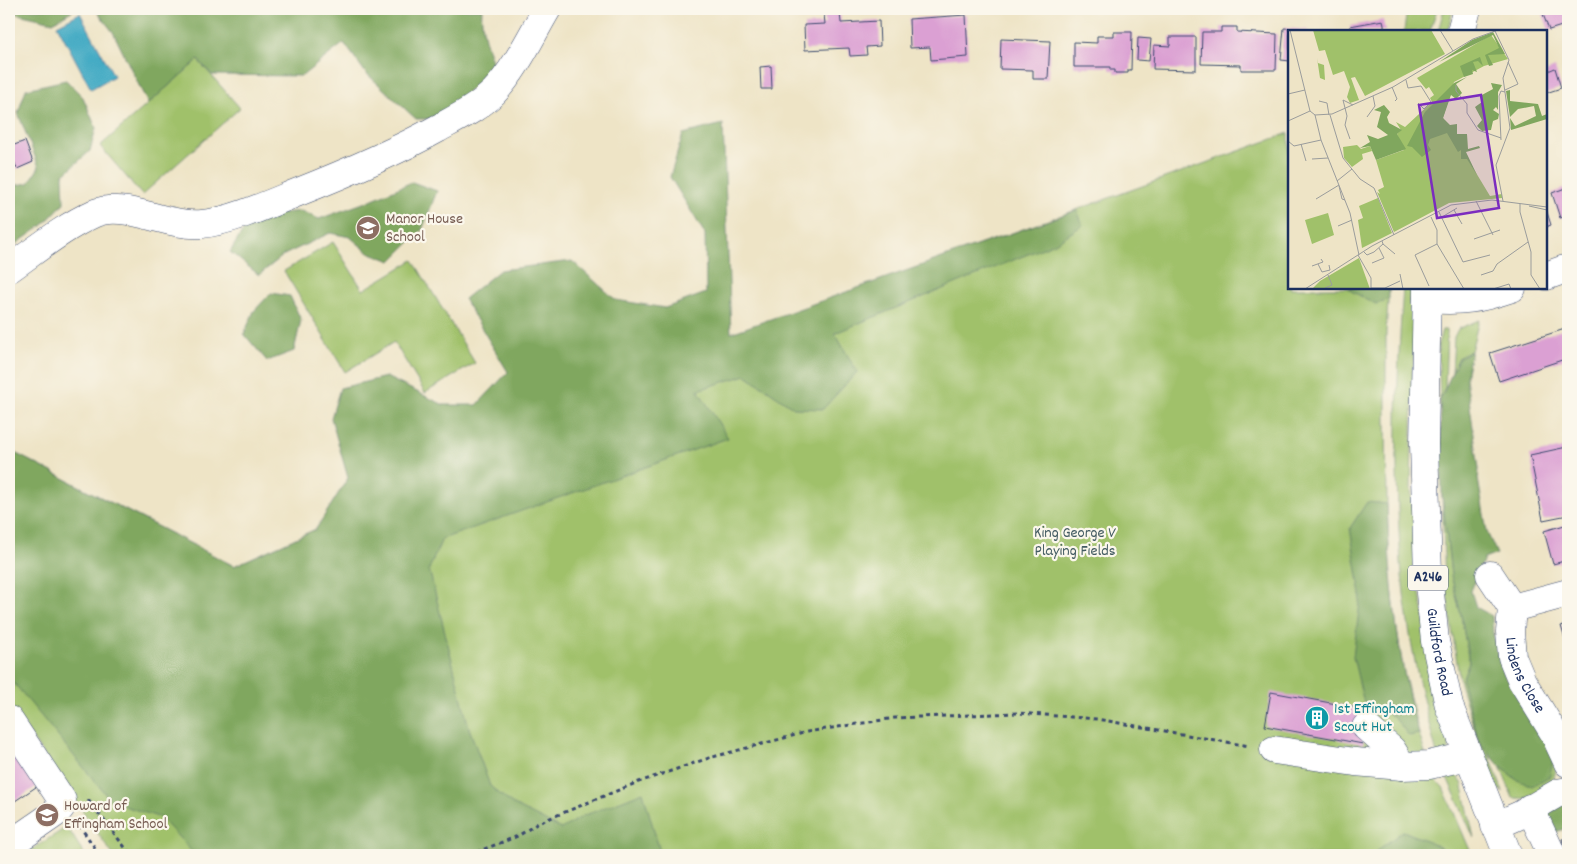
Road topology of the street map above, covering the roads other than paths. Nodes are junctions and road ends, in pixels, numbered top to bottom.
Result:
1 (547, 9) edge
2 (1466, 9) edge
3 (1461, 30) edge
4 (1568, 268) edge
5 (9, 269) edge
6 (1547, 276) edge
7 (1509, 289) edge
8 (1427, 293) edge
9 (1490, 575) dead end
10 (1568, 593) edge
11 (1512, 608) junction
12 (9, 720) edge
13 (1366, 727) dead end
14 (1274, 750) road end
15 (1468, 756) junction
16 (1568, 763) edge
17 (1402, 766) junction
18 (1568, 791) edge
19 (1530, 808) junction
20 (1495, 826) junction
21 (9, 845) edge
22 (1508, 855) edge
23 (1552, 855) edge

1 - 5 main road
2 - 3 main road
4 - 6 main road
7 - 8 main road
8 - 15 main road, Guildford Road / A246
9 - 11 main road
10 - 11 main road
11 - 16 main road, Lindens Close
12 - 21 main road
13 - 17 main road
14 - 17 main road
15 - 17 main road
15 - 20 main road, Guildford Road / A246
18 - 19 main road
19 - 20 main road
19 - 23 main road
20 - 22 main road, Guildford Road / A246

